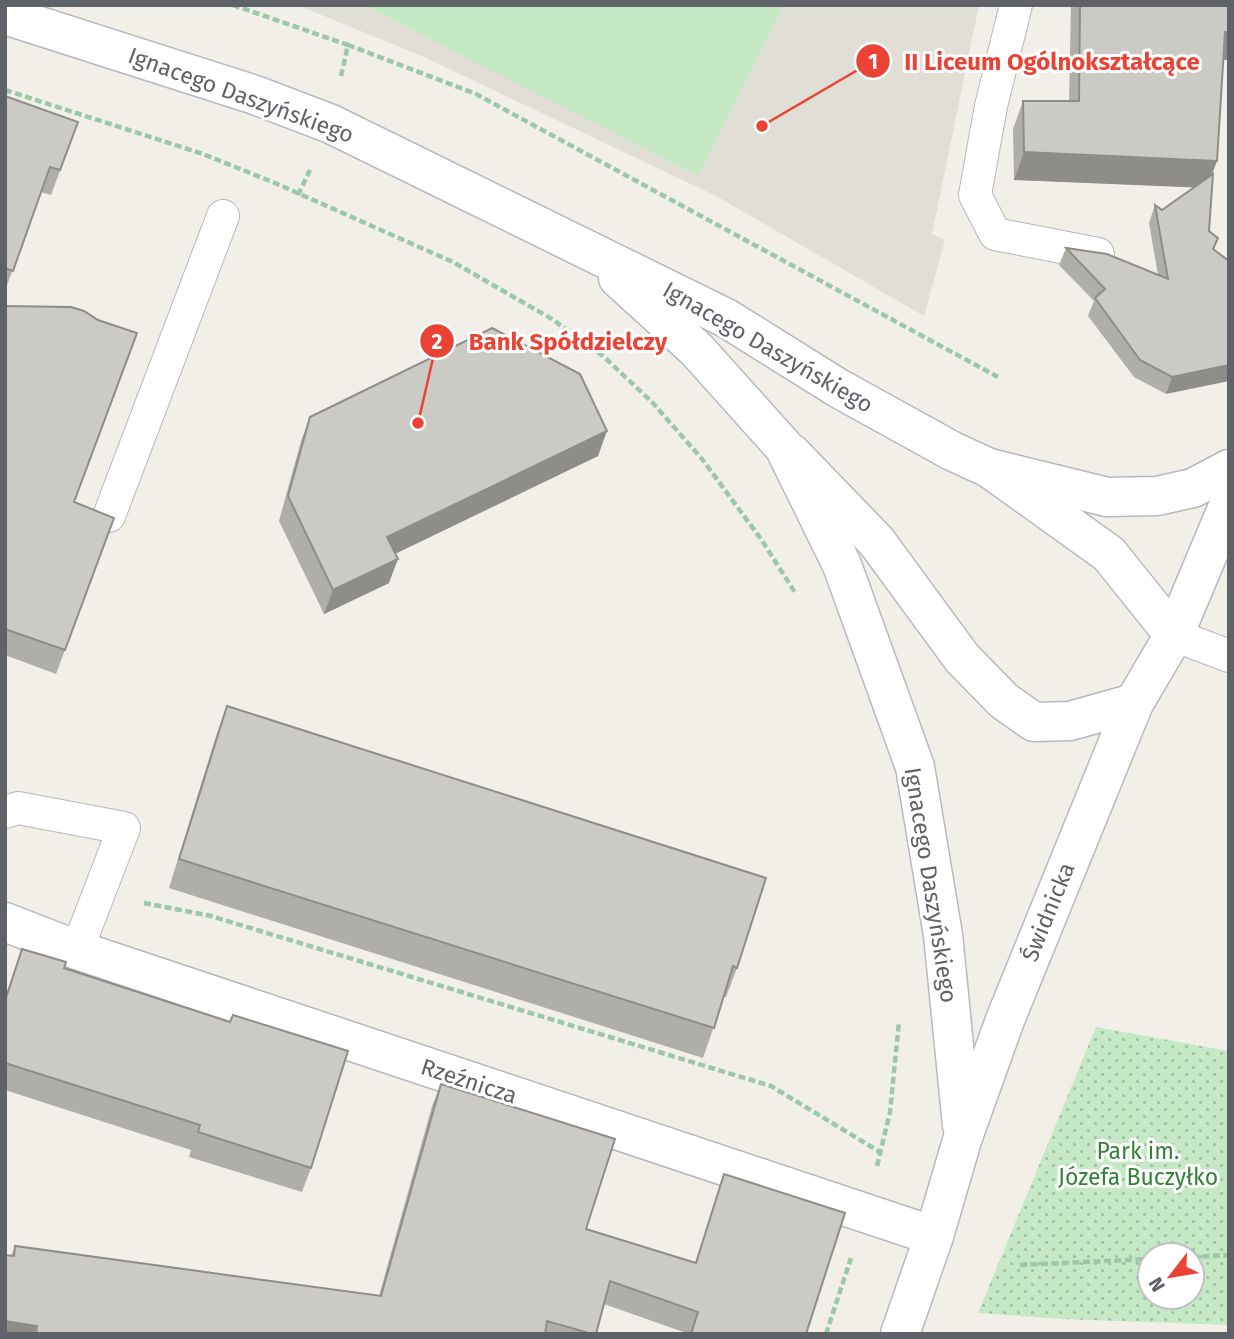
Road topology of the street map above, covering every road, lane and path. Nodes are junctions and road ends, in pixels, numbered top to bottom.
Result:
1 (233, 5) edge
2 (1016, 5) edge
3 (5, 15) edge
4 (348, 45) junction
5 (5, 90) edge
6 (331, 124) junction
7 (298, 195) junction
8 (223, 216) dead end
9 (583, 247) junction
10 (1098, 254) edge
11 (998, 377) dead end
12 (785, 447) junction
13 (989, 468) junction
14 (1229, 469) edge
15 (1229, 504) edge
16 (109, 516) edge
17 (800, 602) dead end
18 (1174, 635) junction
19 (1229, 656) edge
20 (1134, 703) junction
21 (5, 812) edge
22 (133, 901) dead end
23 (5, 922) edge
24 (77, 950) junction
25 (900, 1013) dead end
26 (963, 1137) junction
27 (880, 1153) junction
28 (874, 1178) dead end
29 (934, 1236) junction
30 (854, 1247) dead end
31 (1229, 1255) edge
32 (1206, 1256) edge
33 (1136, 1260) edge
34 (1020, 1265) dead end
35 (826, 1334) edge
36 (900, 1334) edge

1 - 4 path
2 - 10 lane
3 - 6 street, Ignacego Daszyńskiego
4 - 6 path
4 - 11 path
5 - 7 path
6 - 7 path
6 - 9 street, Ignacego Daszyńskiego
7 - 17 path
8 - 16 lane
9 - 12 street, Ignacego Daszyńskiego
9 - 13 street, Ignacego Daszyńskiego
12 - 20 street, Ignacego Daszyńskiego
12 - 26 street, Ignacego Daszyńskiego
13 - 14 street, Ignacego Daszyńskiego
13 - 18 street, Ignacego Daszyńskiego
15 - 18 street, Świdnicka
18 - 19 lane
18 - 20 street, Świdnicka
20 - 26 street, Świdnicka
21 - 24 lane
22 - 27 path
23 - 24 street, Rzeźnicza
24 - 29 street, Rzeźnicza
25 - 27 path
26 - 29 street, Świdnicka
27 - 28 path
29 - 36 street, Świdnicka
30 - 35 path
31 - 32 path
33 - 34 path

